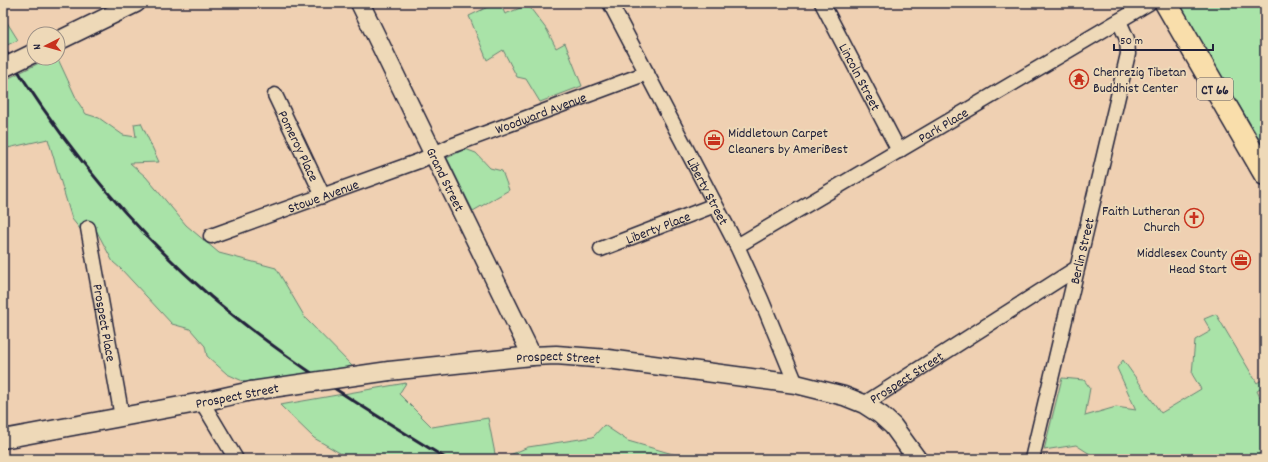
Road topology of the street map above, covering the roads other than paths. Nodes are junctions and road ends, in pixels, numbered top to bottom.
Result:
1 (136, 3) edge
2 (360, 3) edge
3 (610, 3) edge
4 (822, 3) edge
5 (1149, 3) edge
6 (1166, 3) edge
7 (1119, 21) junction
8 (66, 37) edge
9 (26, 57) edge
10 (3, 68) edge
11 (647, 73) junction
12 (275, 95) dead end
13 (899, 151) junction
14 (434, 154) junction
15 (1265, 174) edge
16 (323, 196) junction
17 (715, 204) junction
18 (88, 228) dead end
19 (211, 236) dead end
20 (737, 246) junction
21 (601, 249) dead end
22 (1077, 268) junction
23 (532, 356) junction
24 (796, 384) junction
25 (202, 402) junction
26 (864, 404) junction
27 (122, 417) junction
28 (3, 439) edge
29 (236, 459) edge
30 (917, 459) edge
31 (1032, 459) edge

1 - 8 street
2 - 14 street, Grand Street
3 - 11 street, Liberty Street
4 - 13 street, Lincoln Street
5 - 7 street, Park Place
6 - 15 highway, CT 66
7 - 13 street, Park Place
7 - 22 street, Berlin Street
9 - 10 street, bridge
11 - 14 street, Woodward Avenue
11 - 17 street, Liberty Street
12 - 16 street, Pomeroy Place
13 - 20 street, Park Place
14 - 16 street, Stowe Avenue
14 - 23 street, Grand Street
16 - 19 street, Stowe Avenue
17 - 20 street, Liberty Street
17 - 21 street, Liberty Place
18 - 27 street, Prospect Place
20 - 24 street, Liberty Street
22 - 26 street, Prospect Street
22 - 31 street, Berlin Street
23 - 24 street, Prospect Street
23 - 25 street, Prospect Street, bridge
24 - 26 street, Prospect Street
25 - 27 street, Prospect Street
25 - 29 street
26 - 30 street
27 - 28 street, Prospect Street

